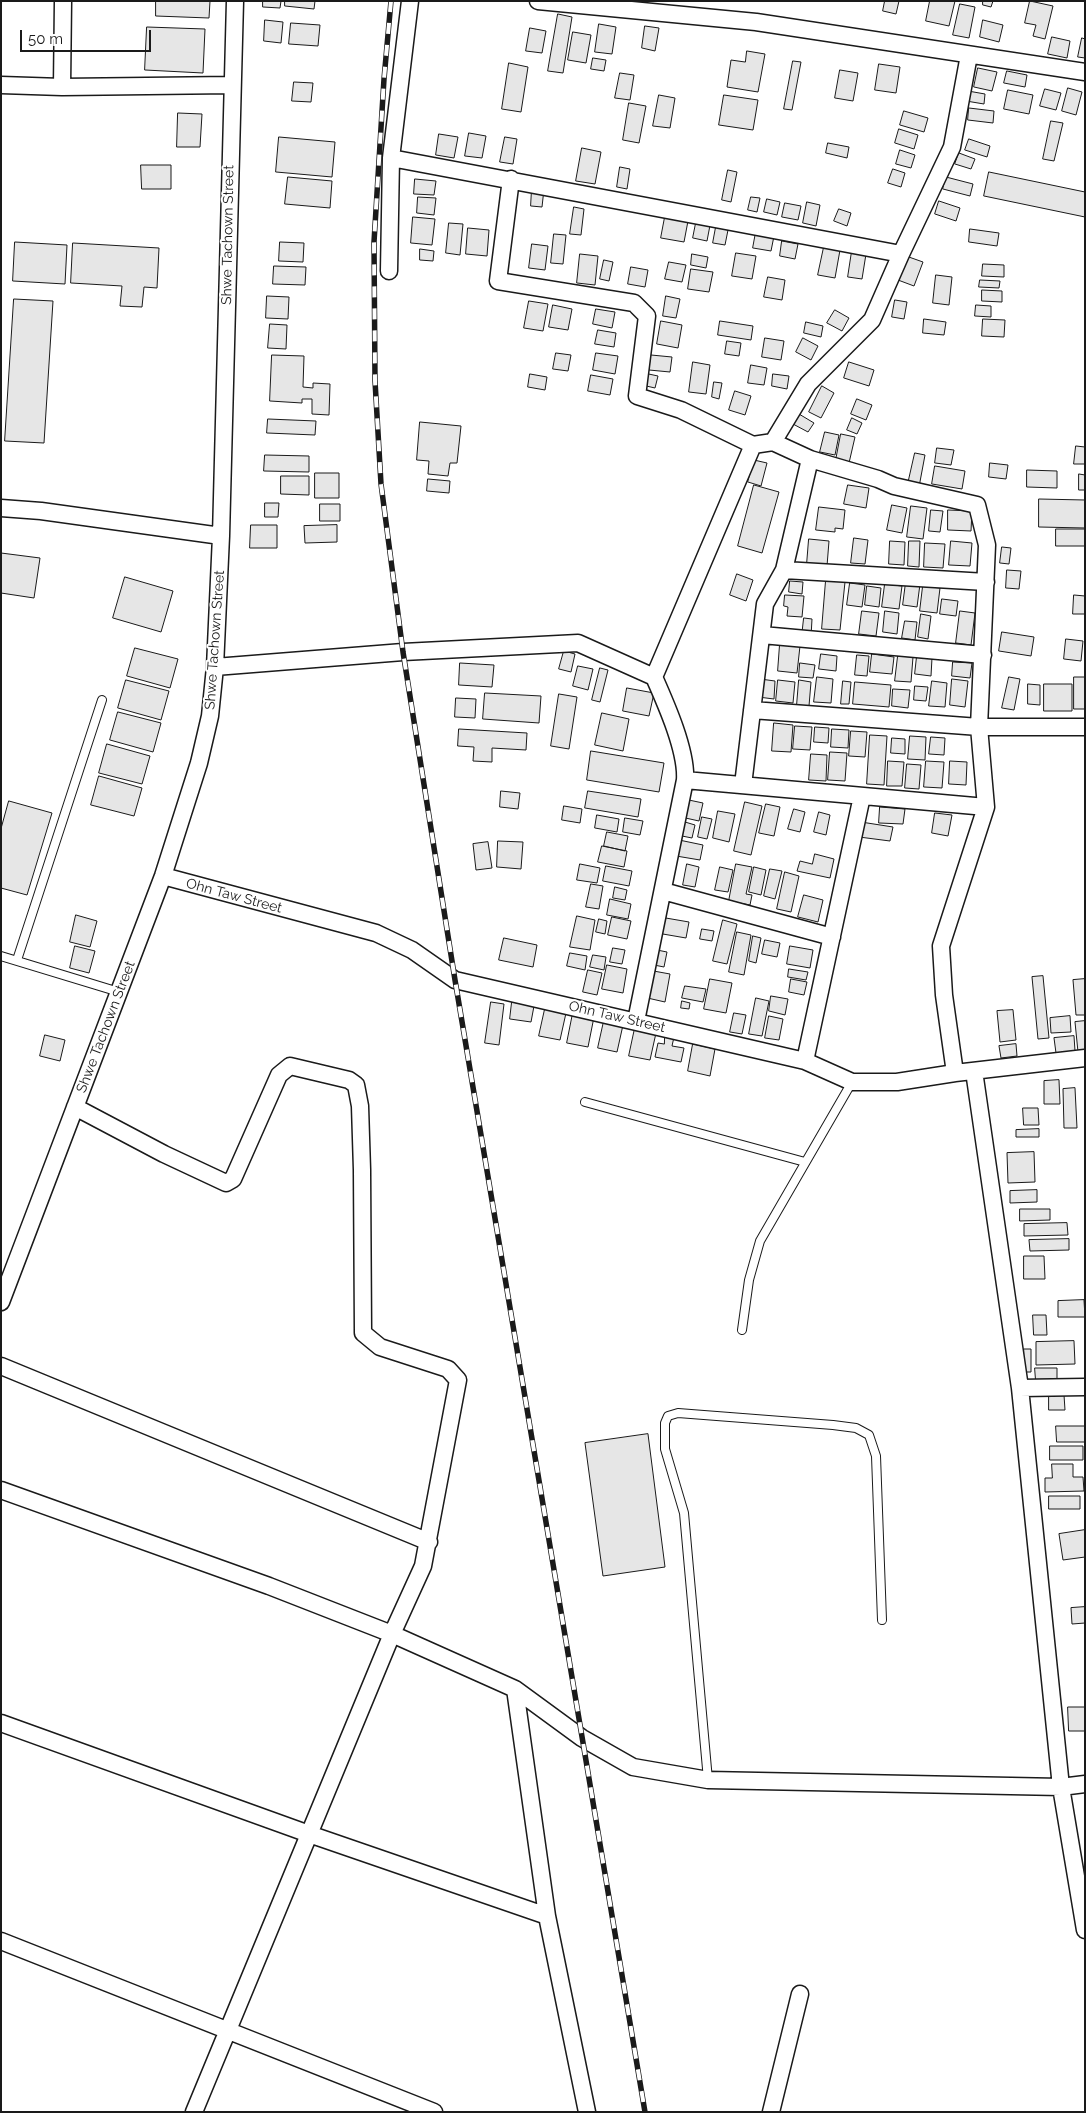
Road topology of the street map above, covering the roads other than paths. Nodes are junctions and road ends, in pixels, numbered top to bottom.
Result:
1 (63, 1) edge
2 (235, 1) edge
3 (410, 1) edge
4 (538, 1) edge
5 (969, 55) junction
6 (1085, 72) edge
7 (1, 85) edge
8 (232, 85) junction
9 (62, 87) junction
10 (390, 158) junction
11 (511, 179) junction
12 (901, 254) junction
13 (389, 271) dead end
14 (773, 442) junction
15 (753, 444) junction
16 (810, 459) junction
17 (1, 508) edge
18 (221, 536) junction
19 (784, 570) junction
20 (986, 582) junction
21 (762, 635) junction
22 (983, 655) junction
23 (215, 667) junction
24 (654, 677) junction
25 (102, 700) dead end
26 (752, 710) junction
27 (1085, 727) edge
28 (979, 728) junction
29 (685, 780) junction
30 (743, 785) junction
31 (862, 796) junction
32 (986, 807) junction
33 (163, 876) junction
34 (663, 891) junction
35 (832, 938) junction
36 (1, 956) edge
37 (17, 960) junction
38 (119, 992) junction
39 (636, 1021) junction
40 (1085, 1058) edge
41 (805, 1061) junction
42 (974, 1071) junction
43 (955, 1073) junction
44 (852, 1082) junction
45 (585, 1102) dead end
46 (76, 1107) junction
47 (805, 1162) junction
48 (1, 1302) edge
49 (742, 1330) dead end
50 (1, 1366) edge
51 (1085, 1386) edge
52 (1020, 1388) junction
53 (1, 1490) edge
54 (429, 1542) junction
55 (882, 1620) dead end
56 (392, 1634) junction
57 (515, 1689) junction
58 (1, 1723) edge
59 (708, 1780) junction
60 (1085, 1784) edge
61 (1060, 1787) junction
62 (309, 1834) junction
63 (547, 1916) junction
64 (1085, 1930) edge
65 (1, 1941) edge
66 (800, 1994) dead end
67 (228, 2030) junction
68 (194, 2112) edge
69 (434, 2112) edge
70 (587, 2112) edge
71 (771, 2112) edge

1 - 9 street
2 - 8 street, Shwe Tachown Street
3 - 10 street
4 - 5 street
5 - 6 street
5 - 12 street
7 - 9 street
8 - 9 street
8 - 18 street, Shwe Tachown Street
10 - 11 street
10 - 13 street
11 - 12 street
11 - 15 street
12 - 14 street
14 - 15 street
14 - 16 street
15 - 24 street
16 - 19 street
16 - 20 street
17 - 18 street
18 - 23 street, Shwe Tachown Street
19 - 20 street
19 - 21 street
20 - 22 street
21 - 22 street
21 - 26 street
22 - 28 street
23 - 24 street
23 - 33 street, Shwe Tachown Street
24 - 29 street
25 - 37 lane
26 - 28 street
26 - 30 street
27 - 28 street
28 - 32 street
29 - 30 street
29 - 34 street
30 - 31 street
31 - 32 street
31 - 35 street
32 - 43 street
33 - 38 street, Shwe Tachown Street
33 - 39 street, Ohn Taw Street
34 - 35 street
34 - 39 street
35 - 41 street
36 - 37 lane
37 - 38 lane
38 - 46 street, Shwe Tachown Street
39 - 41 street, Ohn Taw Street
40 - 42 street, Ohn Taw Street
41 - 44 street, Ohn Taw Street
42 - 43 street, Ohn Taw Street
42 - 52 street
43 - 44 street, Ohn Taw Street
44 - 47 lane
45 - 47 lane
46 - 48 street, Shwe Tachown Street
46 - 54 street
47 - 49 lane
50 - 54 street
51 - 52 street
52 - 61 street
53 - 56 street
54 - 56 street
55 - 59 lane
56 - 57 street
56 - 62 street
57 - 59 street
57 - 63 street
58 - 62 street
59 - 61 street
60 - 61 street
61 - 64 street
62 - 63 street
62 - 67 street
63 - 70 street
65 - 67 street
66 - 71 street
67 - 68 street
67 - 69 street

